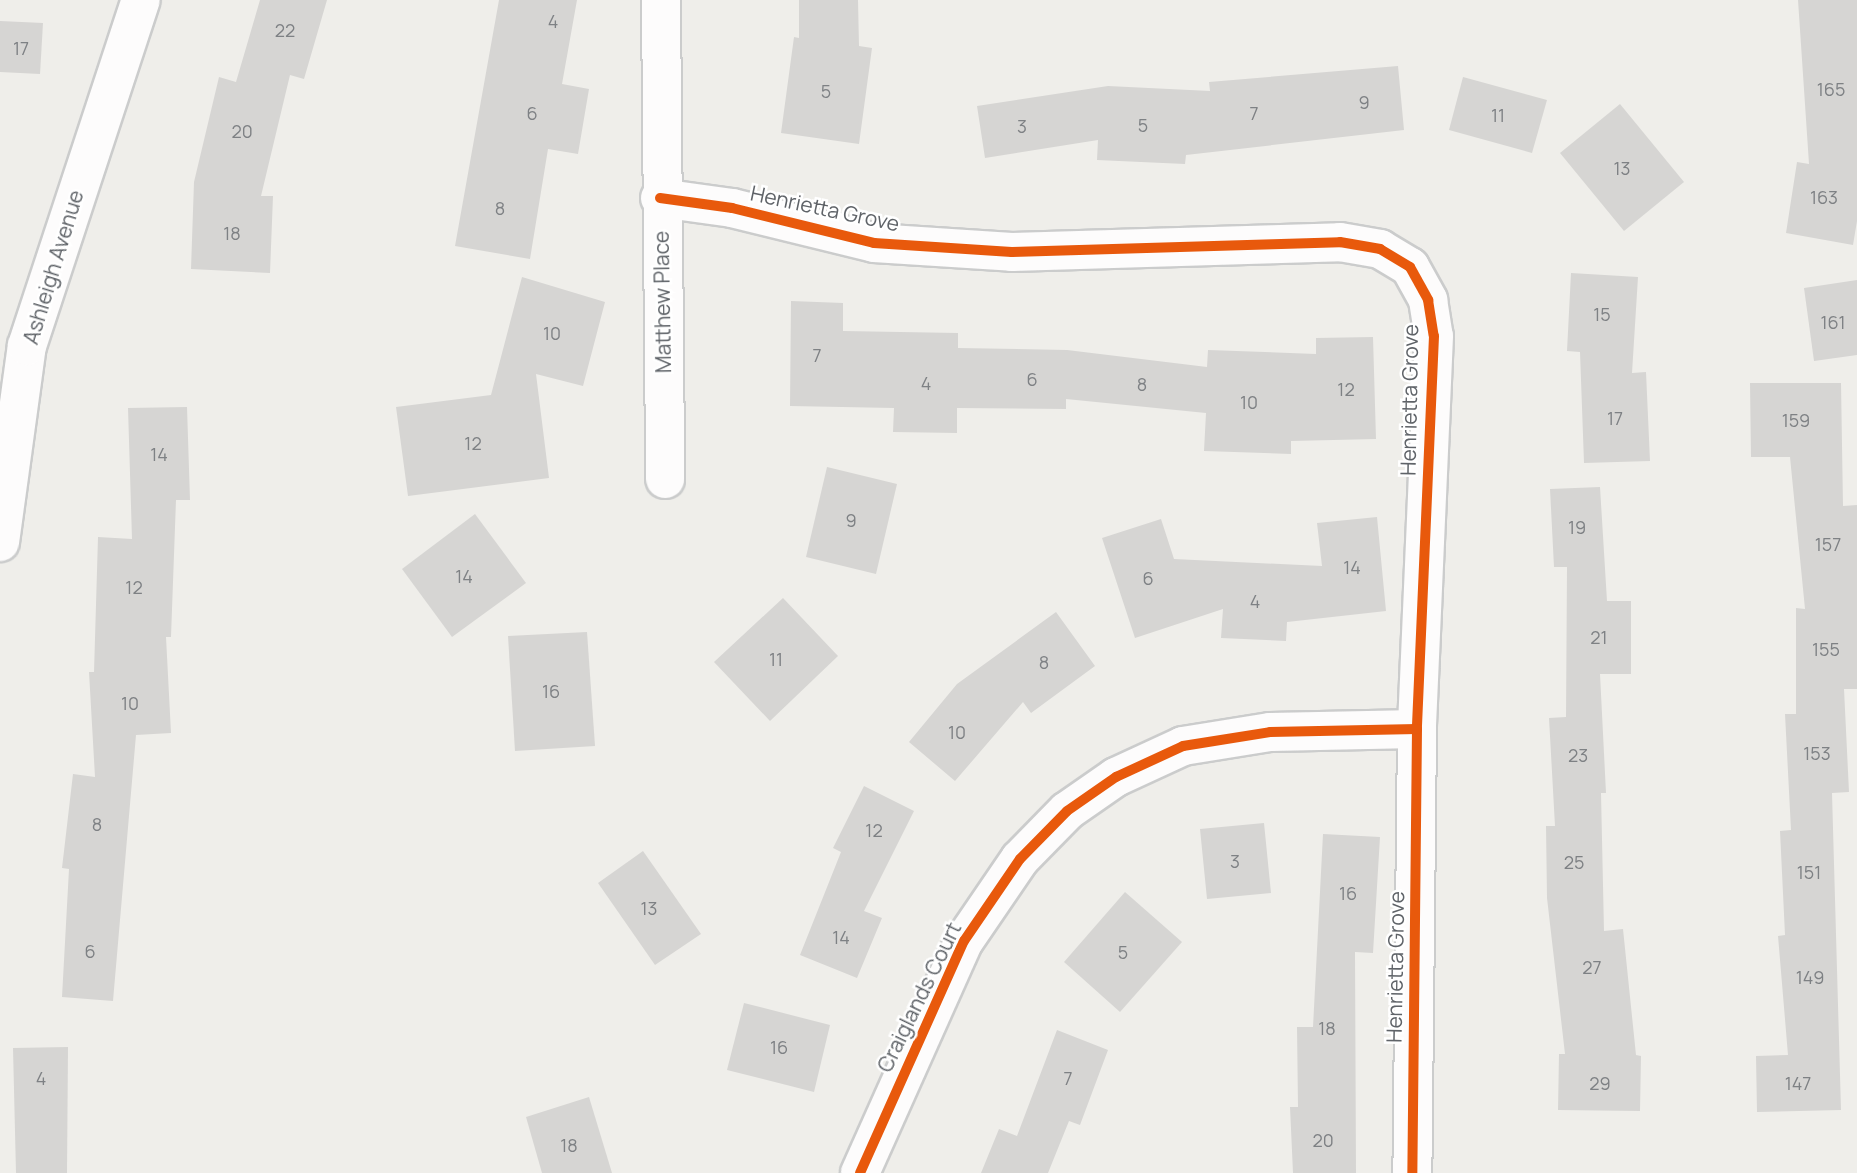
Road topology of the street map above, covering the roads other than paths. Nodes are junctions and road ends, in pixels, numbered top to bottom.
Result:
1 (141, 0) edge
2 (661, 0) edge
3 (660, 198) junction
4 (665, 479) dead end
5 (0, 542) edge
6 (1417, 729) junction
7 (860, 1173) edge
8 (1412, 1173) edge

1 - 5 street, Ashleigh Avenue
2 - 3 street, Matthew Place
3 - 4 street, Matthew Place
3 - 6 street, Henrietta Grove
6 - 7 street, Craiglands Court
6 - 8 street, Henrietta Grove

